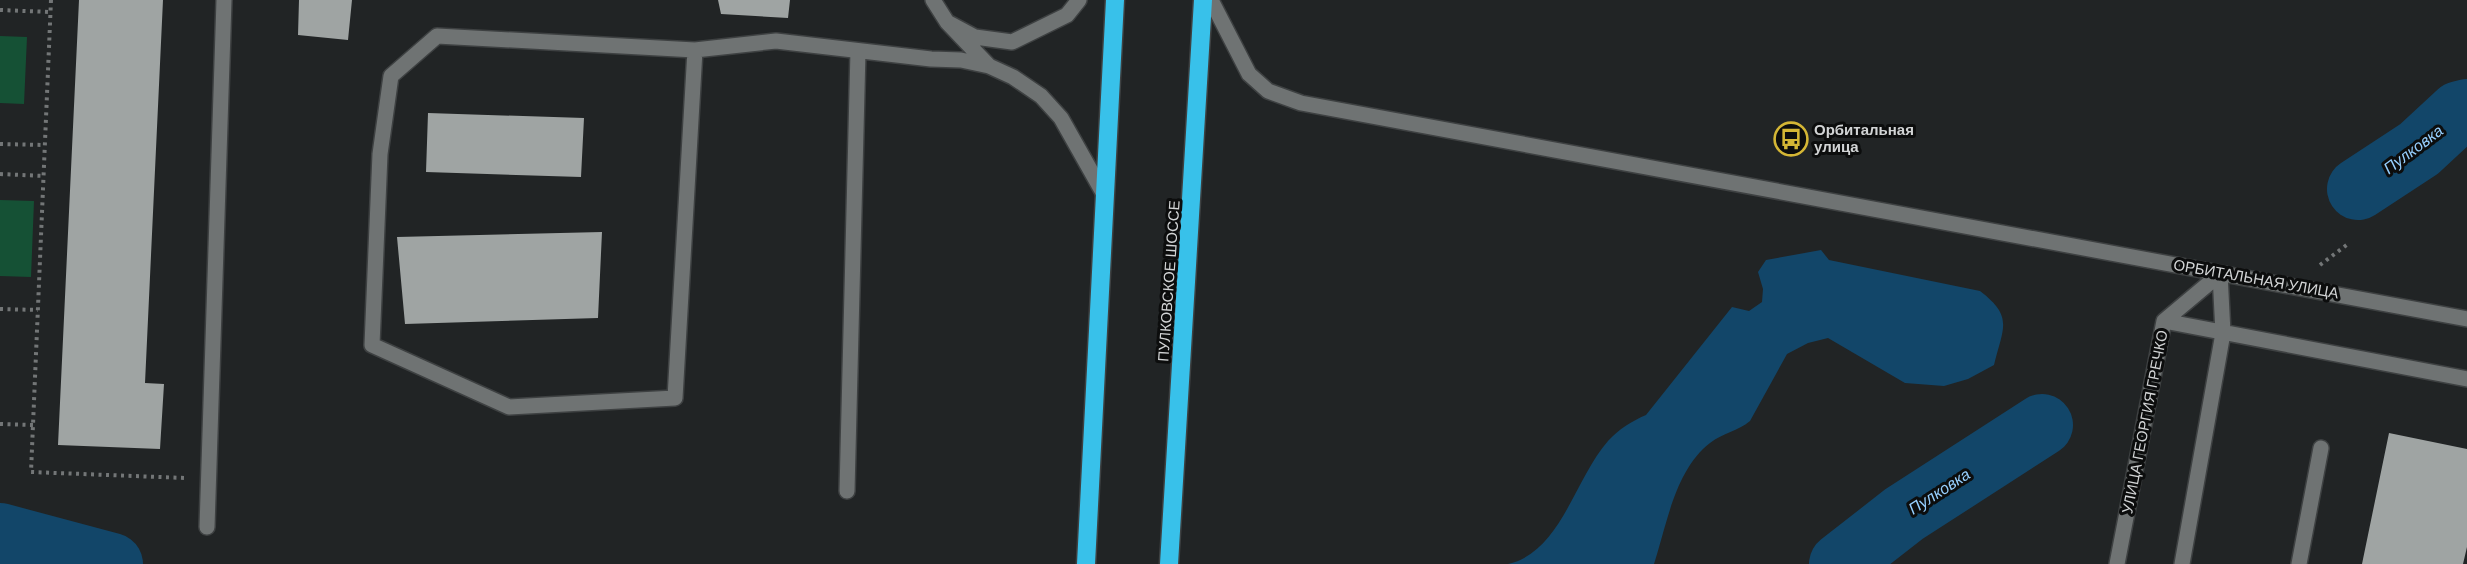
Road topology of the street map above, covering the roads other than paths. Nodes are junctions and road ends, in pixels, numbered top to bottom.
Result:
1 (224, 0) edge
2 (933, 0) edge
3 (1079, 0) edge
4 (1115, 0) edge
5 (1203, 0) edge
6 (1211, 0) edge
7 (947, 22) junction
8 (1012, 42) junction
9 (695, 50) junction
10 (858, 51) junction
11 (976, 53) junction
12 (961, 60) junction
13 (989, 66) junction
14 (1105, 196) junction
15 (2220, 274) junction
16 (2467, 319) edge
17 (2164, 321) junction
18 (2223, 333) junction
19 (2467, 380) edge
20 (2321, 448) dead end
21 (847, 491) dead end
22 (207, 527) dead end
23 (1086, 564) edge
24 (1169, 564) edge
25 (2117, 564) edge
26 (2182, 564) edge
27 (2299, 564) edge

1 - 22 street
2 - 7 street
3 - 8 street
4 - 14 highway
5 - 24 highway, ПУЛКОВСКОЕ ШОССЕ
6 - 15 street, ОРБИТАЛЬНАЯ УЛИЦА
7 - 8 street
7 - 11 street
8 - 11 street
9 - 9 street
9 - 10 street
10 - 12 street
10 - 21 street
11 - 12 street
11 - 13 street
12 - 13 street
13 - 14 street
14 - 23 highway
15 - 16 street, ОРБИТАЛЬНАЯ УЛИЦА
15 - 17 street, УЛИЦА ГЕОРГИЯ ГРЕЧКО
15 - 18 street
17 - 18 street
17 - 25 street, УЛИЦА ГЕОРГИЯ ГРЕЧКО
18 - 19 street
18 - 26 street
20 - 27 street

